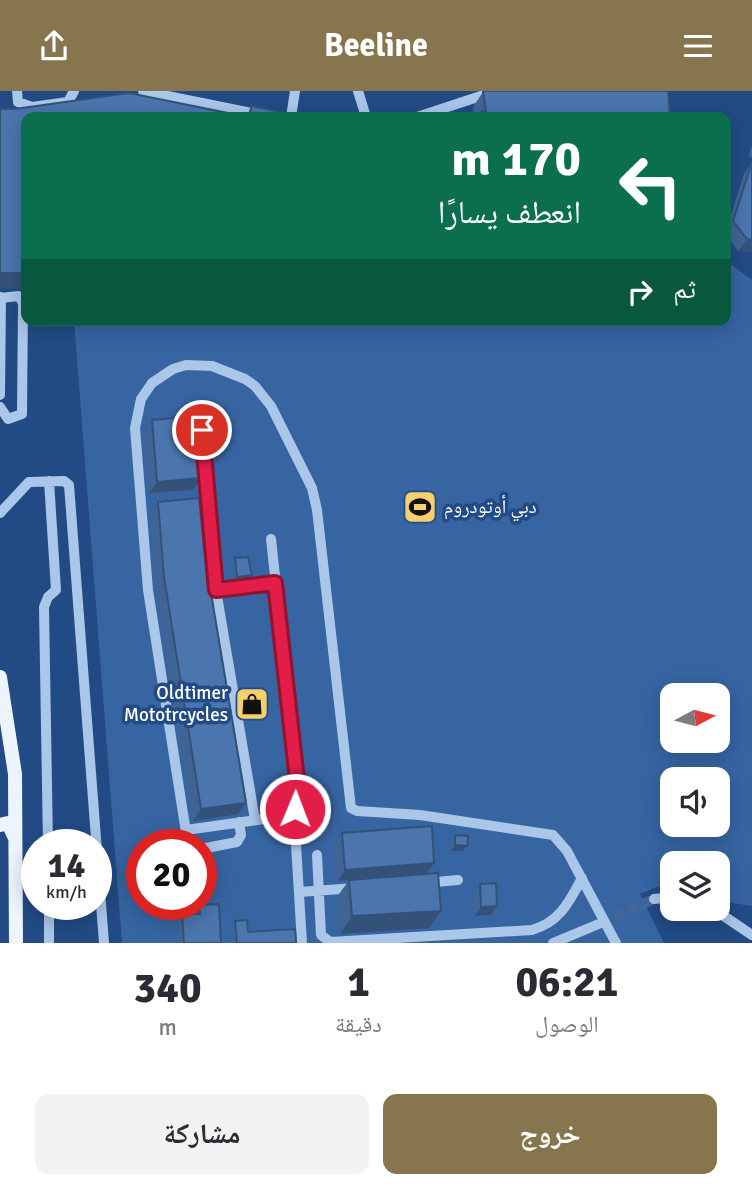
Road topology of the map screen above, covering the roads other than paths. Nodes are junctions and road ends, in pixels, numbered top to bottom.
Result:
1 (17, 91) edge
2 (74, 91) edge
3 (148, 91) edge
4 (295, 91) edge
5 (358, 91) edge
6 (496, 91) edge
7 (248, 112) edge
8 (292, 112) edge
9 (364, 112) edge
10 (432, 112) edge
11 (0, 297) edge
12 (21, 298) edge
13 (23, 326) edge
14 (0, 395) edge
15 (0, 407) edge
16 (202, 430) dead end
17 (49, 481) junction
18 (0, 513) edge
19 (271, 539) dead end
20 (275, 583) junction
21 (216, 590) junction
22 (0, 677) edge
23 (255, 820) junction
24 (291, 820) junction
25 (239, 822) junction
26 (0, 825) edge
27 (48, 829) edge
28 (186, 829) edge
29 (193, 829) edge
30 (16, 841) junction
31 (217, 846) edge
32 (317, 855) dead end
33 (582, 878) junction
34 (458, 880) dead end
35 (417, 883) edge
36 (375, 886) edge
37 (319, 891) junction
38 (299, 892) junction
39 (660, 898) edge
40 (654, 899) tunnel mouth
41 (49, 920) edge
42 (730, 920) edge
43 (601, 923) tunnel mouth
44 (752, 935) edge
45 (16, 943) edge
46 (49, 943) edge
47 (104, 943) edge
48 (302, 943) edge
49 (553, 943) edge
50 (616, 943) edge

1 - 2 lane
3 - 7 lane
4 - 8 lane
5 - 9 lane
6 - 10 lane
11 - 12 lane
11 - 14 lane
13 - 15 lane
16 - 21 lane
17 - 18 lane
17 - 27 lane
17 - 47 lane
19 - 20 lane
20 - 21 lane
20 - 24 lane
21 - 23 lane
22 - 30 main road
23 - 24 lane
23 - 25 lane
24 - 38 lane
25 - 29 lane
25 - 31 lane
26 - 30 main road
28 - 33 lane
30 - 45 main road
32 - 37 lane
33 - 37 lane
33 - 50 lane
34 - 35 lane
36 - 37 lane
37 - 38 lane
38 - 48 lane
39 - 40 lane
41 - 46 lane
42 - 44 lane
43 - 49 lane

